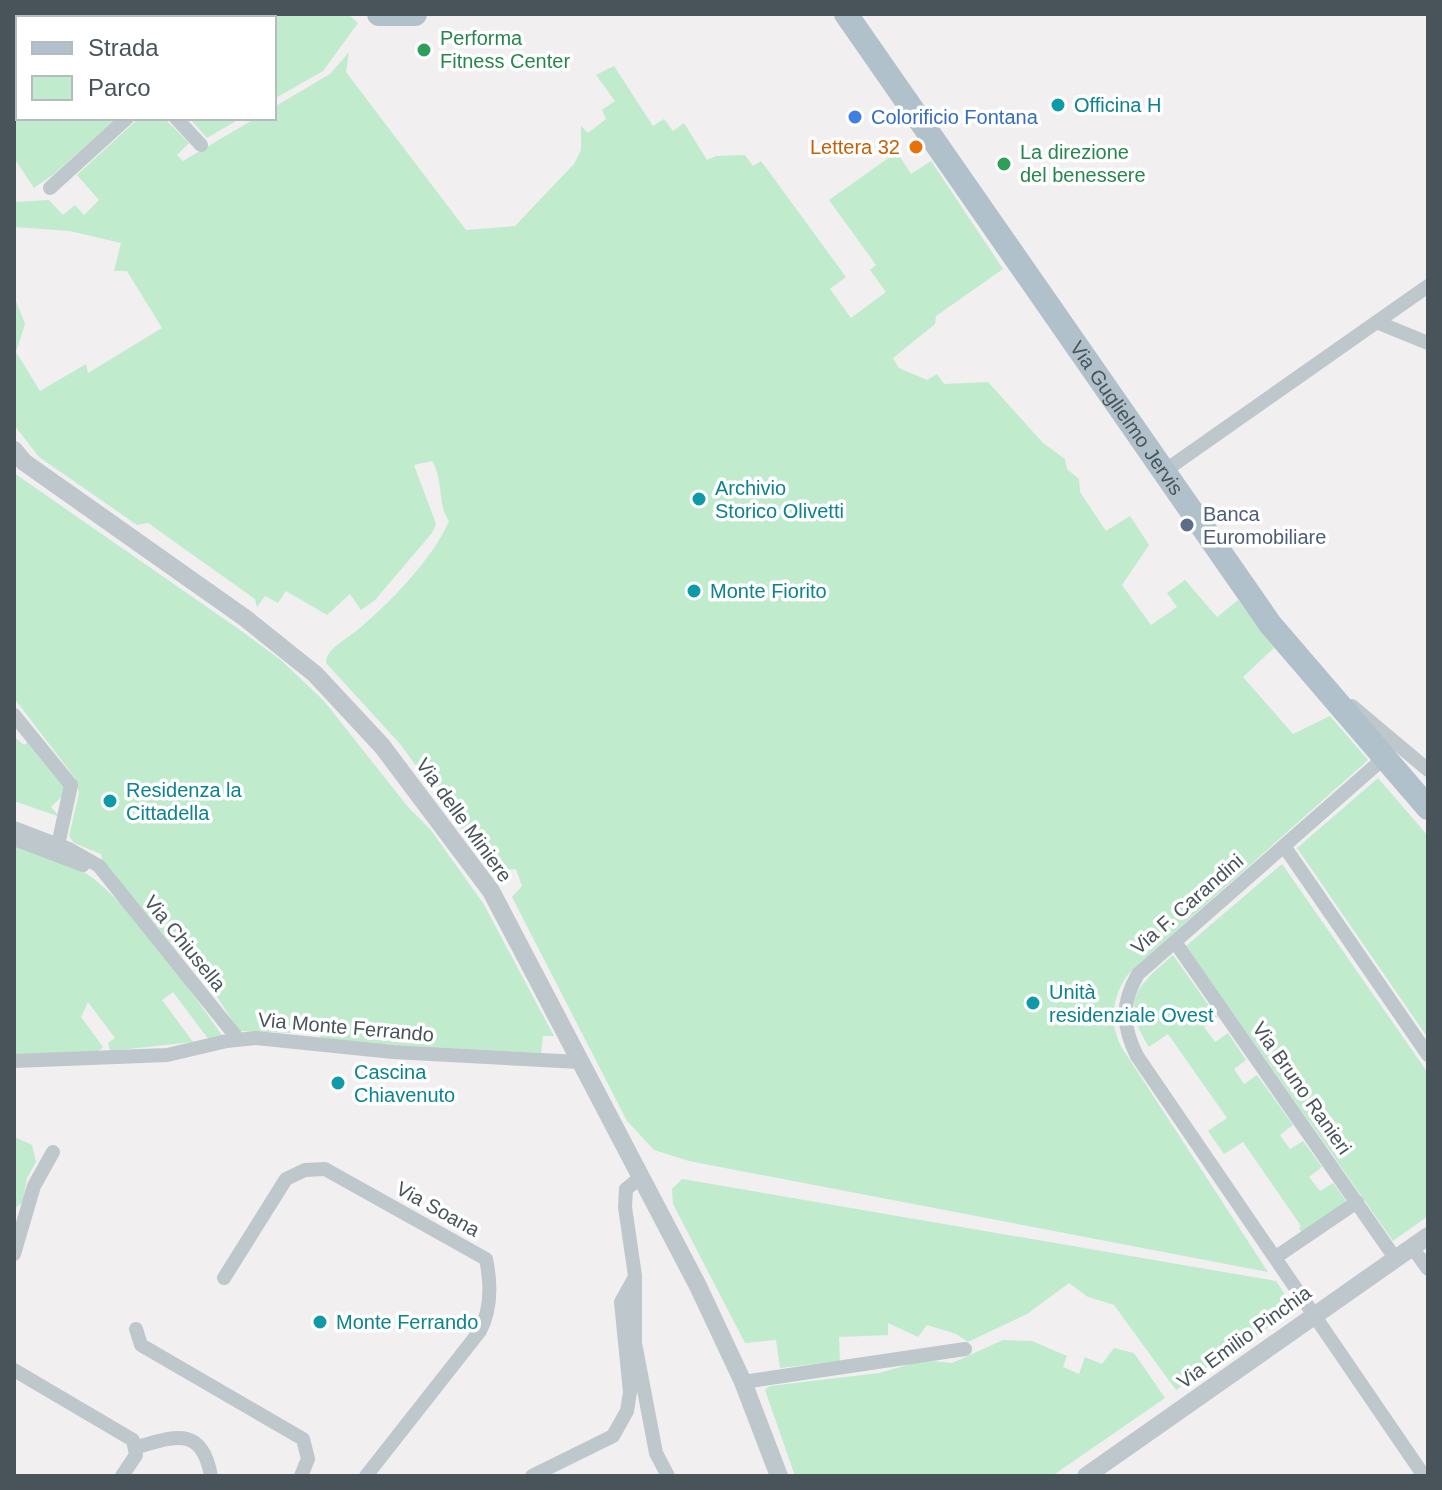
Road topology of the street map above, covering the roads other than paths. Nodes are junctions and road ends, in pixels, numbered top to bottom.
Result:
1 (379, 14) edge
2 (415, 14) edge
3 (846, 14) edge
4 (125, 120) edge
5 (178, 120) edge
6 (201, 145) dead end
7 (50, 188) dead end
8 (1428, 286) edge
9 (1379, 323) junction
10 (1428, 343) edge
11 (14, 450) edge
12 (1163, 472) junction
13 (1331, 697) junction
14 (14, 715) edge
15 (1384, 758) junction
16 (1428, 770) edge
17 (1428, 808) edge
18 (14, 828) edge
19 (14, 839) edge
20 (58, 845) junction
21 (1284, 846) junction
22 (102, 872) junction
23 (1175, 942) junction
24 (238, 1039) junction
25 (1428, 1055) edge
26 (14, 1061) edge
27 (580, 1062) junction
28 (53, 1152) dead end
29 (640, 1178) junction
30 (1357, 1202) junction
31 (1428, 1236) edge
32 (1412, 1247) junction
33 (14, 1254) edge
34 (1276, 1257) junction
35 (1395, 1258) junction
36 (1428, 1269) edge
37 (635, 1276) junction
38 (224, 1278) dead end
39 (1314, 1314) junction
40 (136, 1329) dead end
41 (965, 1349) dead end
42 (14, 1370) edge
43 (743, 1382) junction
44 (137, 1447) junction
45 (656, 1453) junction
46 (122, 1476) edge
47 (211, 1476) edge
48 (301, 1476) edge
49 (366, 1476) edge
50 (532, 1476) edge
51 (661, 1476) edge
52 (668, 1476) edge
53 (779, 1476) edge
54 (1086, 1476) edge
55 (1424, 1476) edge

1 - 2 main road
3 - 12 main road, Via Guglielmo Jervis
4 - 7 street
5 - 6 street
8 - 9 street
9 - 10 street
9 - 12 street
11 - 27 street, Via delle Miniere
12 - 13 main road, Via Guglielmo Jervis
13 - 15 main road, Via Guglielmo Jervis
13 - 16 street
14 - 20 street
15 - 17 main road, Via Guglielmo Jervis
15 - 21 street, Via F. Carandini
18 - 20 street, Via Chiusella
19 - 22 street
20 - 22 street, Via Chiusella
21 - 23 street, Via F. Carandini
21 - 25 street
22 - 24 street, Via Chiusella
23 - 30 street, Via Bruno Ranieri
23 - 34 street, Via F. Carandini
24 - 26 street, Via Monte Ferrando
24 - 27 street, Via Monte Ferrando
27 - 29 street, Via delle Miniere
28 - 33 street
29 - 37 street
29 - 43 street, Via delle Miniere
30 - 34 street
30 - 35 street, Via Bruno Ranieri
31 - 32 street, Via Emilio Pinchia
32 - 35 street, Via Emilio Pinchia
32 - 36 street
34 - 39 street, Via F. Carandini
35 - 39 street, Via Emilio Pinchia
37 - 45 street
37 - 50 street
38 - 49 street, Via Soana
39 - 54 street, Via Emilio Pinchia
39 - 55 street, Via F. Carandini
40 - 48 street
41 - 43 street
42 - 44 street
43 - 53 street, Via delle Miniere
44 - 46 street
44 - 47 street
45 - 51 street
45 - 52 street

